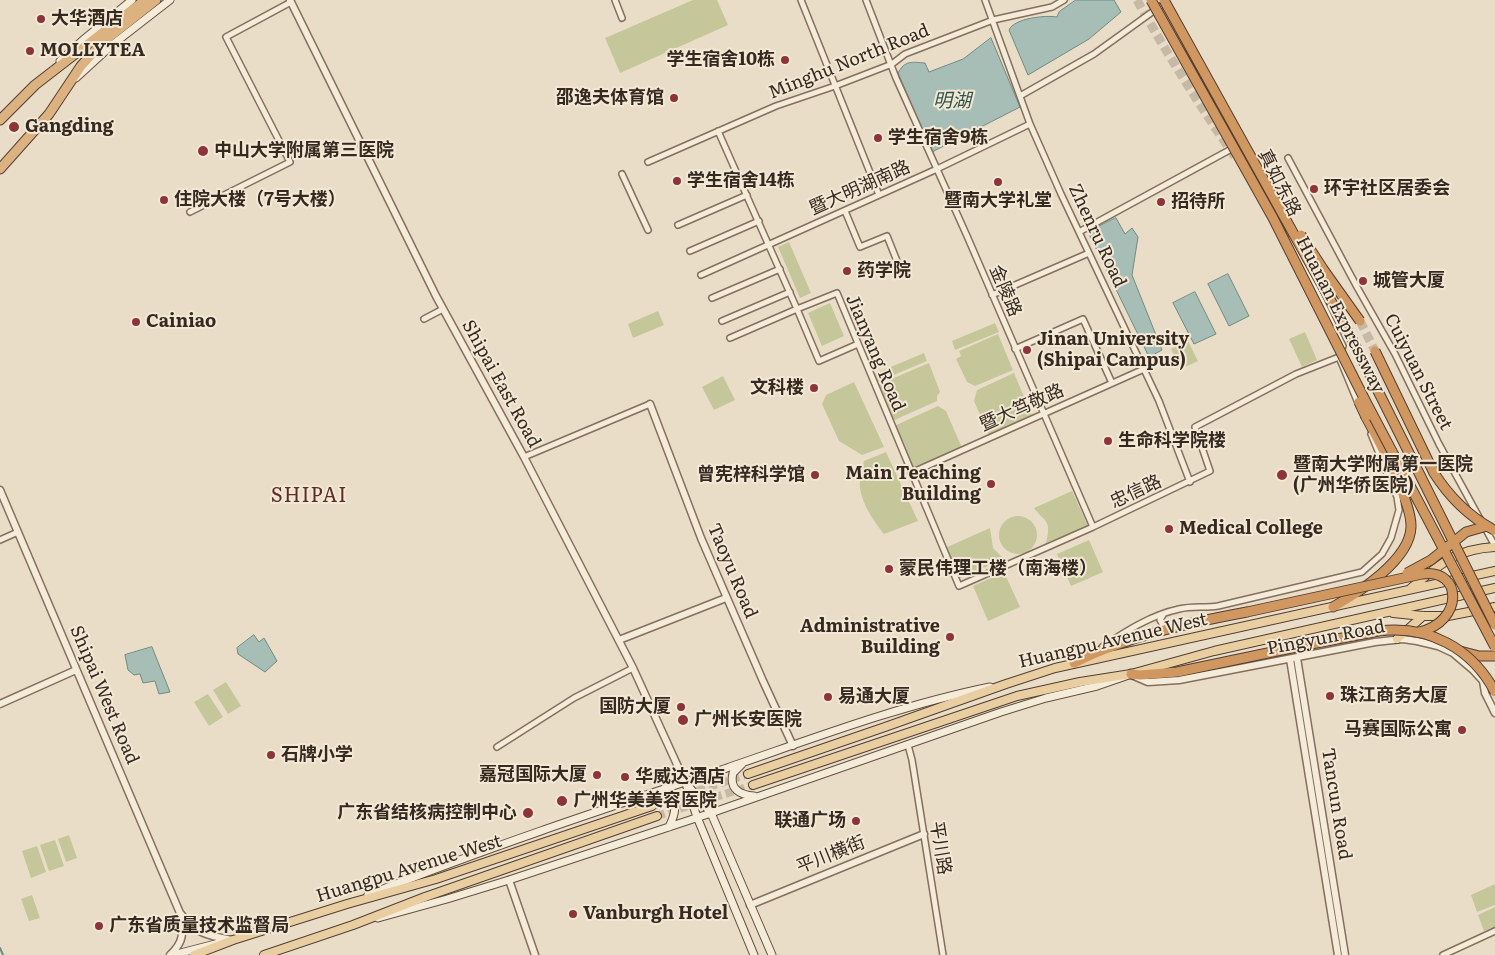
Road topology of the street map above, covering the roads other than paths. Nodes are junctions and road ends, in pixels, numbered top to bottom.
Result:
1 (145, 0) edge
2 (156, 0) edge
3 (170, 0) edge
4 (615, 0) edge
5 (800, 0) edge
6 (866, 0) edge
7 (986, 0) edge
8 (1064, 0) edge
9 (1151, 0) edge
10 (290, 1) edge
11 (1165, 1) edge
12 (134, 8) edge
13 (622, 18) dead end
14 (993, 20) junction
15 (892, 64) junction
16 (68, 86) junction
17 (835, 86) junction
18 (1020, 96) junction
19 (0, 120) edge
20 (1030, 124) junction
21 (718, 131) junction
22 (1242, 140) junction
23 (1288, 158) dead end
24 (648, 162) dead end
25 (0, 169) edge
26 (937, 169) junction
27 (622, 174) dead end
28 (747, 195) junction
29 (879, 195) junction
30 (844, 211) junction
31 (190, 212) dead end
32 (758, 221) junction
33 (678, 225) dead end
34 (648, 230) dead end
35 (1080, 232) junction
36 (768, 244) junction
37 (690, 251) dead end
38 (1089, 253) junction
39 (899, 266) dead end
40 (780, 269) junction
41 (700, 275) dead end
42 (790, 292) junction
43 (992, 295) junction
44 (712, 298) dead end
45 (443, 309) junction
46 (797, 309) junction
47 (424, 319) dead end
48 (1323, 319) junction
49 (722, 321) dead end
50 (1360, 321) tunnel mouth
51 (730, 338) dead end
52 (858, 344) junction
53 (1015, 349) junction
54 (1375, 351) tunnel mouth
55 (1339, 357) junction
56 (1144, 368) junction
57 (1112, 383) junction
58 (650, 404) joint
59 (1044, 414) junction
60 (524, 458) junction
61 (911, 473) junction
62 (1190, 482) junction
63 (0, 490) edge
64 (1093, 527) junction
65 (1495, 529) edge
66 (18, 532) junction
67 (0, 540) edge
68 (1495, 546) edge
69 (1495, 571) edge
70 (1374, 584) junction
71 (1495, 588) edge
72 (1409, 590) junction
73 (726, 598) junction
74 (1333, 607) junction
75 (1495, 607) edge
76 (1166, 613) junction
77 (1386, 613) junction
78 (1423, 616) junction
79 (1495, 625) edge
80 (1168, 629) junction
81 (1420, 632) junction
82 (619, 640) junction
83 (1398, 640) junction
84 (1495, 647) edge
85 (1457, 650) junction
86 (1094, 653) junction
87 (1495, 656) edge
88 (1297, 658) junction
89 (1290, 659) junction
90 (1074, 663) junction
91 (633, 668) junction
92 (76, 670) junction
93 (1131, 674) junction
94 (1494, 676) edge
95 (1006, 684) junction
96 (1490, 692) edge
97 (0, 704) edge
98 (1495, 713) edge
99 (908, 745) junction
100 (497, 746) dead end
101 (793, 746) junction
102 (744, 762) junction
103 (748, 774) tunnel mouth
104 (685, 782) junction
105 (753, 785) tunnel mouth
106 (659, 790) junction
107 (759, 796) junction
108 (652, 806) tunnel mouth
109 (711, 813) junction
110 (657, 816) tunnel mouth
111 (697, 817) junction
112 (668, 827) junction
113 (924, 834) junction
114 (508, 880) junction
115 (347, 904) junction
116 (750, 905) junction
117 (180, 913) junction
118 (353, 925) junction
119 (1495, 931) edge
120 (234, 940) junction
121 (171, 955) edge
122 (194, 955) edge
123 (265, 955) edge
124 (535, 955) edge
125 (754, 955) edge
126 (772, 955) edge
127 (943, 955) edge
128 (1338, 955) edge
129 (1345, 955) edge
130 (1444, 955) edge

1 - 12 highway
2 - 12 highway
3 - 16 main road
4 - 13 street
5 - 17 street
6 - 15 street, 金陵路
7 - 14 street, Zhenru Road
8 - 14 street, Minghu North Road
9 - 48 highway, Huanan Expressway, bridge
10 - 31 street
10 - 45 street, Shipai East Road
11 - 18 street
11 - 22 highway, Huanan Expressway, bridge
12 - 16 highway
12 - 19 highway
14 - 15 street, Minghu North Road
14 - 18 street, Zhenru Road
15 - 17 street, Minghu North Road
15 - 26 street, 金陵路
16 - 25 highway
17 - 21 street, Minghu North Road
17 - 29 street
18 - 20 street, Zhenru Road
20 - 26 street, 暨大明湖南路
20 - 35 street, Zhenru Road
21 - 24 street, Minghu North Road
21 - 28 street
22 - 35 street
22 - 50 highway, bridge
22 - 55 street, 真如东路
22 - 79 highway, Huanan Expressway, bridge
23 - 68 street, Cuiyuan Street
26 - 29 street, 暨大明湖南路
26 - 43 street, 金陵路
27 - 34 street
28 - 32 street
28 - 33 street
29 - 30 street, 暨大明湖南路
30 - 36 street, 暨大明湖南路
30 - 39 street
32 - 36 street
32 - 37 street
35 - 38 street, Zhenru Road
36 - 40 street
36 - 41 street, 暨大明湖南路
38 - 43 street
38 - 56 street, Zhenru Road
40 - 42 street
40 - 44 street
42 - 46 street
42 - 49 street
43 - 53 street, 金陵路
45 - 47 street
45 - 60 street, Shipai East Road
46 - 51 street
46 - 52 street, Jianyang Road
46 - 52 street
48 - 74 highway, bridge
48 - 84 highway, Huanan Expressway, bridge
52 - 61 street, Jianyang Road
53 - 57 street
53 - 59 street, 金陵路
54 - 65 highway, bridge
55 - 62 street, 忠信路
55 - 76 street, 真如东路
56 - 57 street, 暨大笃敬路
56 - 62 street, Zhenru Road
57 - 59 street, 暨大笃敬路
58 - 60 street
58 - 73 street, Taoyu Road
59 - 61 street, 暨大笃敬路
59 - 64 street, 金陵路
60 - 82 street, Shipai East Road
61 - 64 street, Jianyang Road
62 - 64 street, 忠信路
63 - 66 street, Shipai West Road
65 - 70 highway, bridge
66 - 67 street
66 - 92 street, Shipai West Road
68 - 72 main road
69 - 72 main road, Huangpu Avenue West
70 - 80 highway, bridge
70 - 81 highway, bridge
71 - 77 main road, Huangpu Avenue West
72 - 74 main road, Huangpu Avenue West
73 - 82 street
73 - 101 street, Taoyu Road
74 - 90 main road, Huangpu Avenue West
75 - 78 main road
76 - 80 street
76 - 86 street
77 - 78 main road
77 - 93 main road, Huangpu Avenue West
78 - 83 main road
80 - 86 highway
81 - 85 highway, bridge
81 - 93 highway, bridge
82 - 91 street, Shipai East Road
83 - 88 street, Pingyun Road
83 - 96 street, Pingyun Road
85 - 87 highway
85 - 96 highway, bridge
86 - 90 highway
88 - 89 street, Pingyun Road
88 - 129 street, Tancun Road
89 - 93 street, Pingyun Road
89 - 128 street, Tancun Road
90 - 95 main road, Huangpu Avenue West
91 - 100 street
91 - 104 street, Shipai East Road
92 - 97 street
92 - 117 street, Shipai West Road
93 - 99 main road
93 - 105 main road, Huangpu Avenue West
94 - 96 street
95 - 101 main road
95 - 103 main road, Huangpu Avenue West
96 - 98 street, Pingyun Road
99 - 107 main road
99 - 113 street, 平川路
101 - 102 main road
102 - 104 main road
102 - 107 main road
104 - 106 main road
104 - 109 main road
104 - 111 main road
106 - 112 main road
106 - 115 main road
107 - 109 main road
108 - 115 main road, Huangpu Avenue West
109 - 111 main road
109 - 116 main road
110 - 118 main road, Huangpu Avenue West
111 - 112 main road
111 - 125 main road
112 - 114 main road
113 - 116 street, 平川横街
113 - 127 street, 平川路
114 - 118 main road
114 - 124 street
115 - 120 main road, Huangpu Avenue West
116 - 126 main road
117 - 120 street
117 - 121 street
118 - 123 main road, Huangpu Avenue West
119 - 130 street
120 - 121 main road, Huangpu Avenue West
120 - 122 main road

